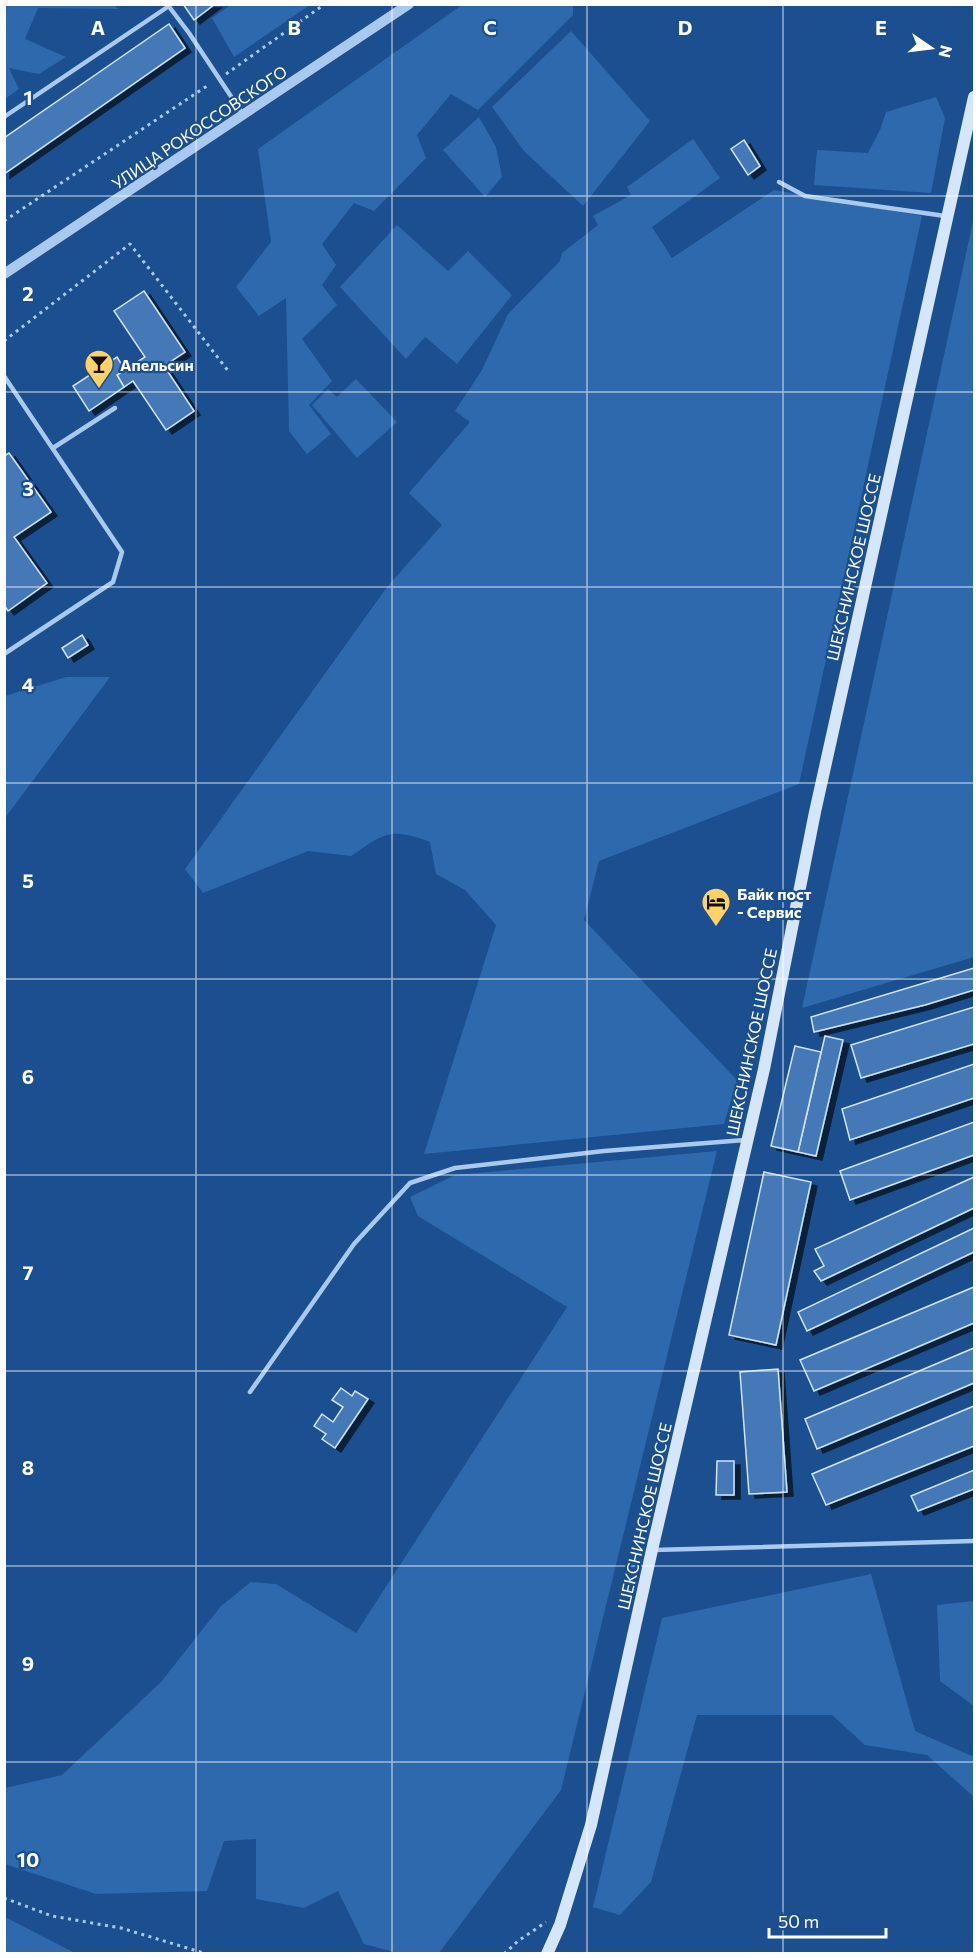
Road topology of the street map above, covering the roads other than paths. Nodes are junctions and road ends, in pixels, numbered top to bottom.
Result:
1 (409, 4) edge
2 (168, 5) edge
3 (975, 97) edge
4 (243, 116) junction
5 (4, 117) edge
6 (779, 182) dead end
7 (948, 216) junction
8 (4, 274) edge
9 (4, 376) edge
10 (115, 408) dead end
11 (52, 448) junction
12 (4, 654) edge
13 (748, 1140) junction
14 (250, 1392) dead end
15 (975, 1541) edge
16 (652, 1550) junction
17 (547, 1953) edge

1 - 4 street, УЛИЦА РОКОССОВСКОГО
2 - 4 lane
2 - 5 lane
3 - 7 main road, ШЕКСНИНСКОЕ ШОССЕ
4 - 8 street, УЛИЦА РОКОССОВСКОГО
6 - 7 lane
7 - 13 main road, ШЕКСНИНСКОЕ ШОССЕ
9 - 11 lane
10 - 11 lane
11 - 12 lane
13 - 14 lane
13 - 16 main road, ШЕКСНИНСКОЕ ШОССЕ
15 - 16 lane
16 - 17 main road, ШЕКСНИНСКОЕ ШОССЕ

